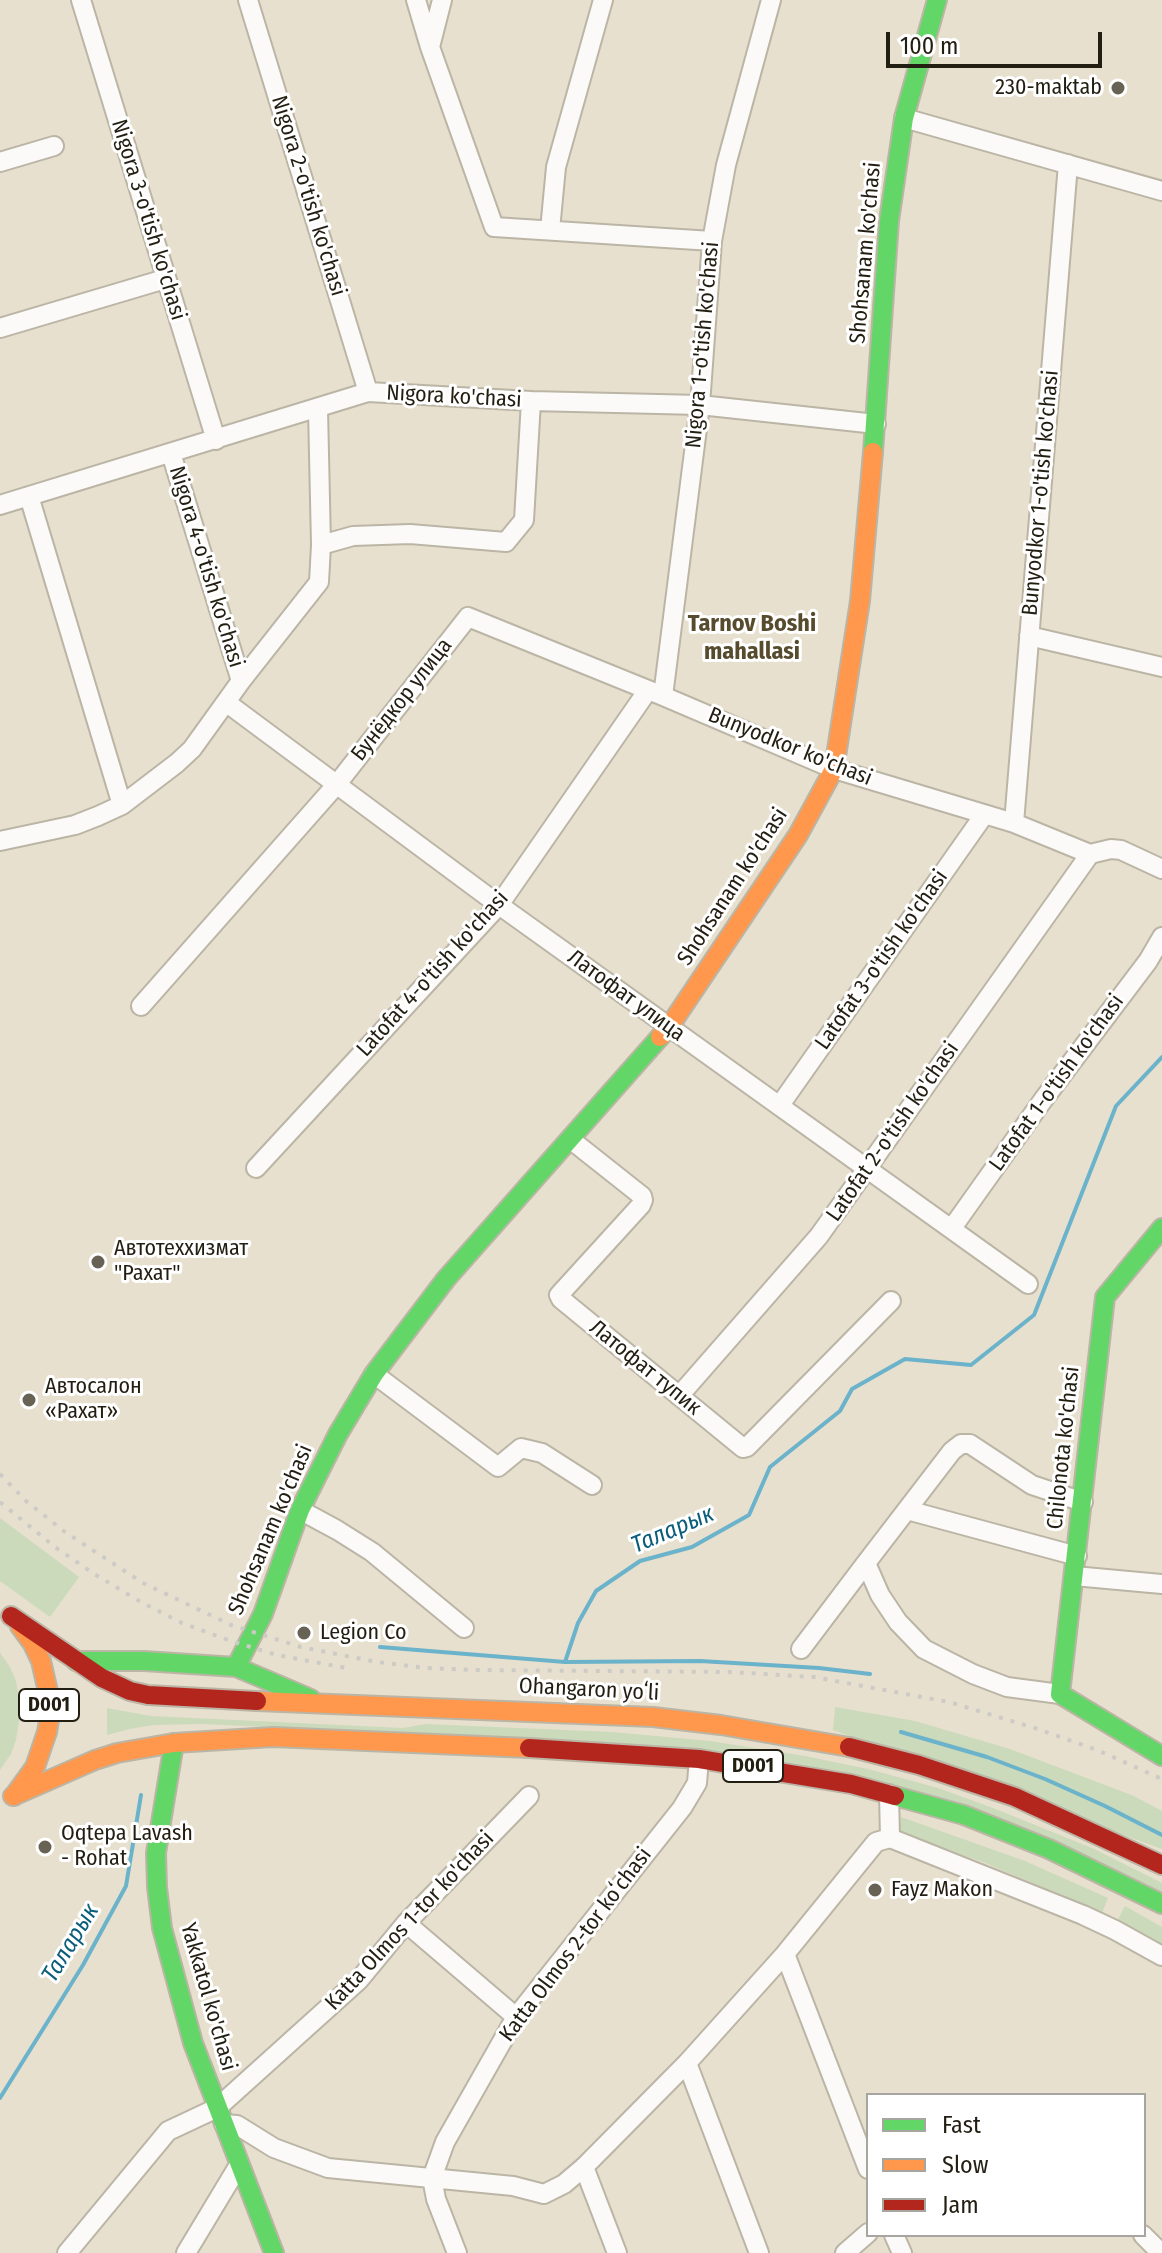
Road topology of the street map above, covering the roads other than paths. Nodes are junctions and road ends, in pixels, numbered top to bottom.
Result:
1 (81, 0) edge
2 (248, 0) edge
3 (416, 0) edge
4 (442, 0) edge
5 (603, 0) edge
6 (771, 0) edge
7 (937, 0) edge
8 (430, 47) junction
9 (904, 118) junction
10 (54, 146) dead end
11 (0, 162) edge
12 (1068, 164) junction
13 (1162, 191) edge
14 (550, 230) junction
15 (712, 241) junction
16 (165, 279) junction
17 (0, 328) edge
18 (368, 392) junction
19 (531, 401) junction
20 (700, 405) junction
21 (318, 409) junction
22 (876, 424) junction
23 (216, 440) junction
24 (171, 453) junction
25 (29, 496) junction
26 (0, 505) edge
27 (321, 545) junction
28 (468, 617) joint
29 (1029, 636) junction
30 (1162, 667) edge
31 (241, 681) junction
32 (656, 693) junction
33 (227, 703) junction
34 (834, 769) junction
35 (337, 784) junction
36 (122, 805) junction
37 (984, 815) junction
38 (1014, 823) junction
39 (0, 841) edge
40 (1090, 854) junction
41 (1162, 869) edge
42 (499, 905) junction
43 (1162, 937) edge
44 (141, 1006) dead end
45 (669, 1027) junction
46 (780, 1105) junction
47 (570, 1139) junction
48 (256, 1168) dead end
49 (868, 1169) junction
50 (952, 1228) junction
51 (1162, 1228) edge
52 (1028, 1284) dead end
53 (891, 1301) dead end
54 (374, 1374) junction
55 (679, 1396) junction
56 (592, 1485) dead end
57 (1083, 1502) junction
58 (300, 1510) junction
59 (907, 1510) junction
60 (1077, 1556) junction
61 (866, 1563) junction
62 (1074, 1576) junction
63 (1162, 1584) edge
64 (5, 1612) edge
65 (464, 1628) dead end
66 (801, 1649) dead end
67 (76, 1661) junction
68 (236, 1667) junction
69 (1060, 1694) junction
70 (320, 1703) junction
71 (174, 1743) junction
72 (1162, 1756) edge
73 (699, 1759) junction
74 (889, 1794) junction
75 (529, 1796) dead end
76 (7, 1802) edge
77 (890, 1838) junction
78 (1162, 1865) edge
79 (1162, 1904) edge
80 (406, 1923) junction
81 (785, 1954) junction
82 (1162, 1956) edge
83 (516, 2017) junction
84 (687, 2063) junction
85 (221, 2116) junction
86 (866, 2164) edge
87 (239, 2165) junction
88 (584, 2167) junction
89 (432, 2178) junction
90 (866, 2235) edge
91 (67, 2253) edge
92 (186, 2253) edge
93 (274, 2253) edge
94 (457, 2253) edge
95 (617, 2253) edge
96 (759, 2253) edge
97 (845, 2253) edge

1 - 16 street, Nigora 3-o'tish ko'chasi
2 - 18 street, Nigora 2-o'tish ko'chasi
3 - 8 street
4 - 8 street
5 - 14 street
6 - 15 street, Nigora 1-o'tish ko'chasi
7 - 9 main road, Shohsanam ko'chasi
8 - 14 street
9 - 12 street
9 - 22 main road, Shohsanam ko'chasi
10 - 11 street
12 - 13 street
12 - 29 street, Bunyodkor 1-o'tish ko'chasi
14 - 15 street
15 - 20 street, Nigora 1-o'tish ko'chasi
16 - 17 street
16 - 23 street, Nigora 3-o'tish ko'chasi
18 - 19 street, Nigora ko'chasi
18 - 21 street, Nigora ko'chasi
19 - 20 street, Nigora ko'chasi
19 - 27 street
20 - 22 street, Nigora ko'chasi
20 - 32 street, Nigora 1-o'tish ko'chasi
21 - 23 street, Nigora ko'chasi
21 - 27 street
22 - 34 main road, Shohsanam ko'chasi
23 - 24 street, Nigora ko'chasi
24 - 25 street, Nigora ko'chasi
24 - 31 street, Nigora 4-o'tish ko'chasi
25 - 26 street, Nigora ko'chasi
25 - 36 street
27 - 31 street
28 - 32 street, Bunyodkor ko'chasi
28 - 35 street, Бунёдкор улица
29 - 30 street
29 - 38 street, Bunyodkor 1-o'tish ko'chasi
31 - 33 street
32 - 34 street, Bunyodkor ko'chasi
32 - 42 street, Latofat 4-o'tish ko'chasi
33 - 35 street, Латофат улица
33 - 36 street
34 - 37 street, Bunyodkor ko'chasi
34 - 45 main road, Shohsanam ko'chasi
35 - 42 street, Латофат улица
35 - 44 street
36 - 39 street
37 - 38 street, Bunyodkor ko'chasi
37 - 46 street, Latofat 3-o'tish ko'chasi
38 - 40 street, Bunyodkor ko'chasi
40 - 41 street, Bunyodkor ko'chasi
40 - 49 street, Latofat 2-o'tish ko'chasi
42 - 45 street, Латофат улица
42 - 48 street, Latofat 4-o'tish ko'chasi
43 - 50 street, Latofat 1-o'tish ko'chasi
45 - 46 street, Латофат улица
45 - 47 main road, Shohsanam ko'chasi
46 - 49 street, Латофат улица
47 - 54 main road, Shohsanam ko'chasi
47 - 55 street, Латофат тупик
49 - 50 street, Латофат улица
49 - 55 street, Latofat 2-o'tish ko'chasi
50 - 52 street, Латофат улица
51 - 57 main road, Chilonota ko'chasi
53 - 55 street, Латофат тупик
54 - 56 street
54 - 58 main road, Shohsanam ko'chasi
57 - 59 street
57 - 60 main road, Chilonota ko'chasi
58 - 65 street
58 - 68 main road, Shohsanam ko'chasi
59 - 60 street
59 - 61 street
60 - 62 main road, Chilonota ko'chasi
61 - 66 street
61 - 69 street
62 - 63 street
62 - 69 main road, Chilonota ko'chasi
64 - 67 main road, Ohangaron yoʻli / D001
64 - 76 main road, D001
67 - 68 main road
67 - 70 main road, Ohangaron yoʻli / D001
68 - 70 main road
69 - 72 main road
70 - 78 main road, Ohangaron yoʻli / D001
71 - 73 main road, D001
71 - 76 main road, D001
71 - 85 main road, Yakkatol ko'chasi
73 - 74 main road, D001
73 - 83 street, Katta Olmos 2-tor koʻchasi
74 - 77 street
74 - 79 main road, D001
75 - 80 street, Katta Olmos 1-tor ko'chasi
77 - 81 street
77 - 82 street
80 - 83 street
80 - 85 street, Katta Olmos 1-tor ko'chasi
81 - 84 street
81 - 86 street
83 - 89 street, Katta Olmos 2-tor koʻchasi
84 - 88 street
84 - 96 street
85 - 87 main road, Yakkatol ko'chasi
85 - 89 street
85 - 91 street, Katta Olmos 1-tor ko'chasi
87 - 92 street
87 - 93 main road, Yakkatol ko'chasi
88 - 89 street
88 - 95 street
89 - 94 street
90 - 97 street

